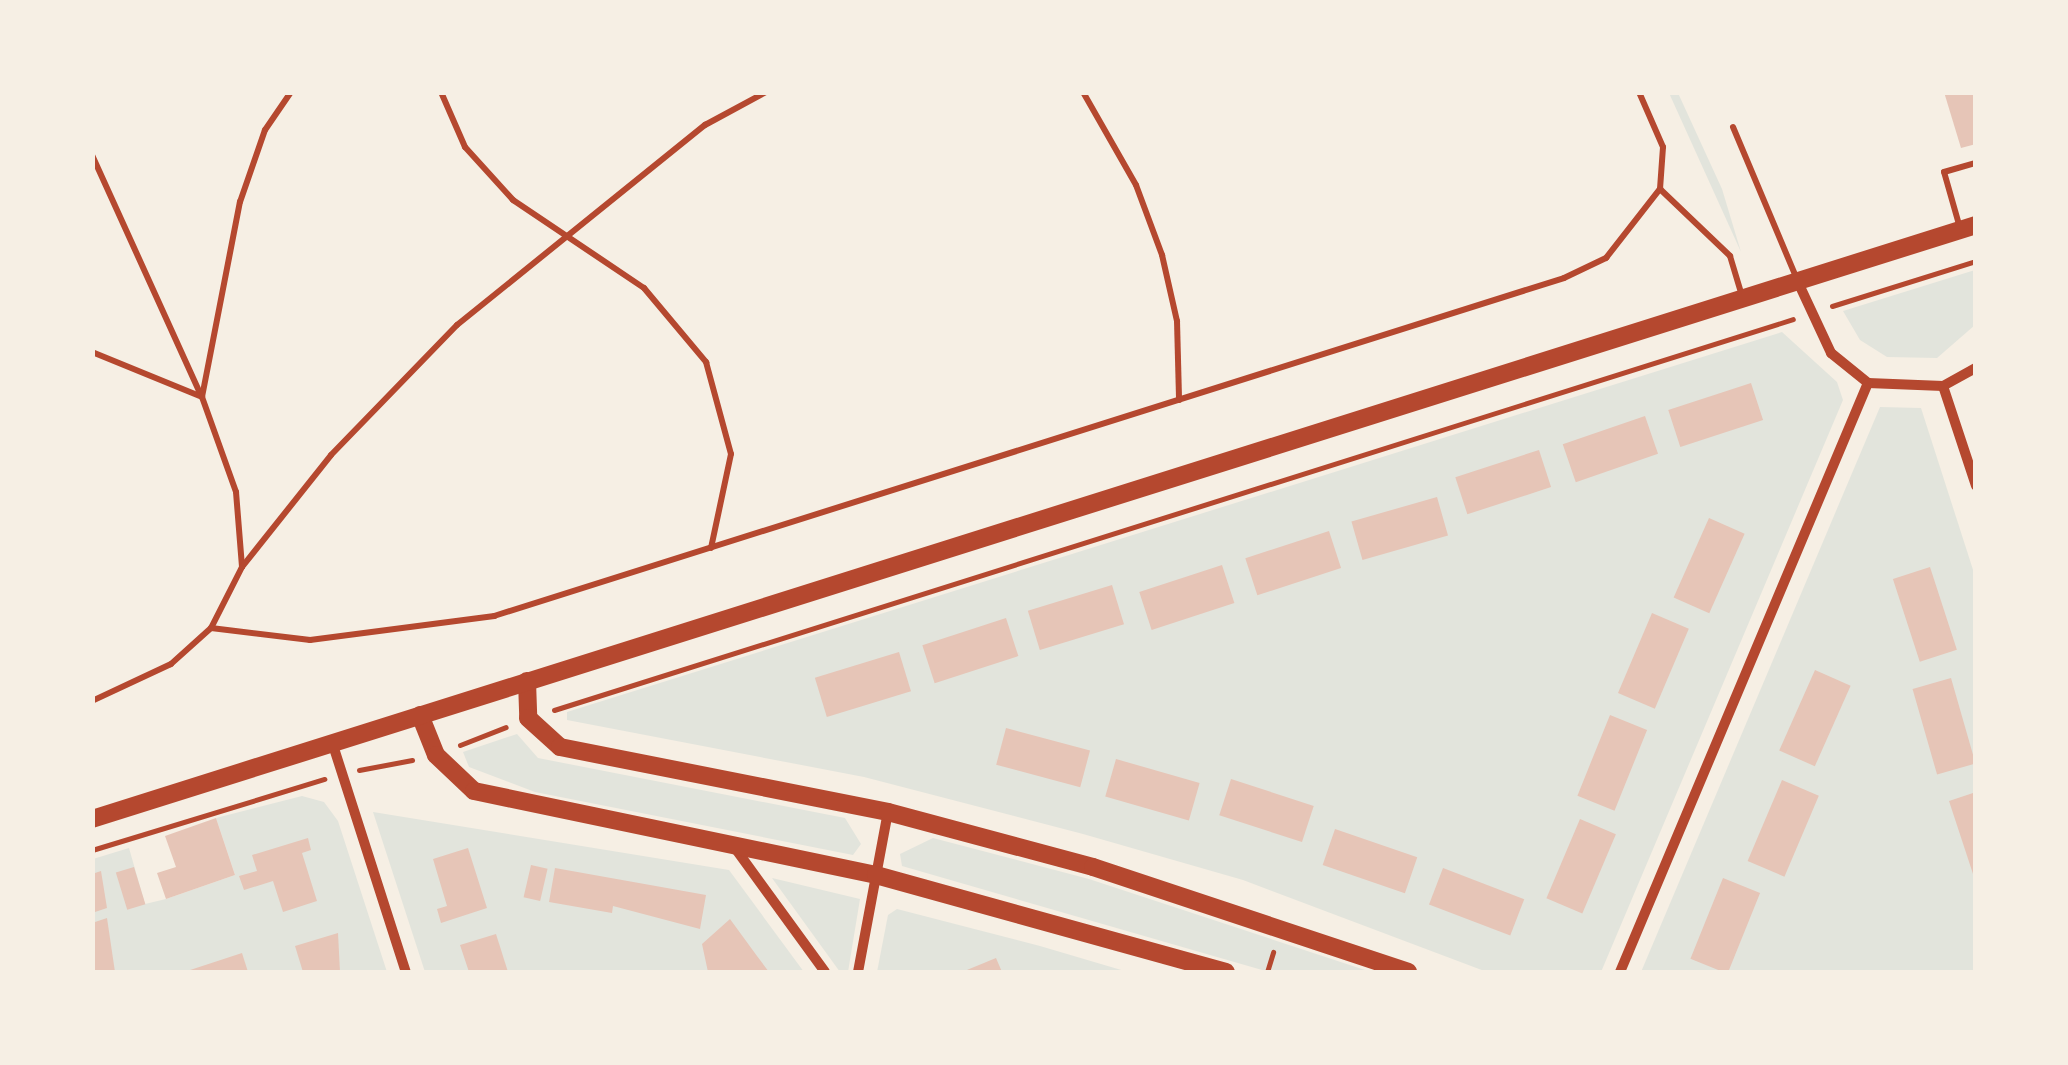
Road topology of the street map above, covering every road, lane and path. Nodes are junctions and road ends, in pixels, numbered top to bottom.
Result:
1 (290, 92) edge
2 (441, 92) edge
3 (766, 92) edge
4 (1083, 92) edge
5 (1639, 92) edge
6 (1733, 127) dead end
7 (92, 155) edge
8 (1976, 163) edge
9 (1660, 189) junction
10 (1968, 227) edge
11 (566, 237) junction
12 (1976, 260) edge
13 (1797, 280) junction
14 (1742, 298) junction
15 (1808, 314) junction
16 (92, 352) edge
17 (1976, 368) edge
18 (1868, 383) junction
19 (1943, 386) junction
20 (202, 398) junction
21 (1180, 400) junction
22 (1976, 486) edge
23 (710, 548) junction
24 (242, 567) junction
25 (211, 628) junction
26 (527, 681) junction
27 (92, 702) edge
28 (420, 715) junction
29 (528, 718) junction
30 (332, 742) junction
31 (436, 756) junction
32 (341, 774) junction
33 (888, 812) junction
34 (92, 820) edge
35 (731, 842) junction
36 (92, 850) edge
37 (876, 875) junction
38 (406, 972) edge
39 (825, 972) edge
40 (858, 972) edge
41 (1226, 972) edge
42 (1408, 972) edge
43 (1620, 972) edge

1 - 20 lane
2 - 11 lane
3 - 11 lane
4 - 21 lane
5 - 9 lane
6 - 13 lane
7 - 20 lane
8 - 10 lane
9 - 14 lane
9 - 21 lane
10 - 13 main road
11 - 23 lane
11 - 24 lane
12 - 15 path
13 - 14 main road
13 - 15 street
14 - 26 main road
15 - 18 street
15 - 29 path
16 - 20 lane
17 - 19 street
18 - 19 street
18 - 43 street
19 - 22 street
20 - 24 lane
21 - 23 lane
23 - 25 lane
24 - 25 lane
25 - 27 lane
26 - 28 main road
26 - 29 main road
28 - 30 main road
28 - 31 main road
29 - 31 path
29 - 33 main road
30 - 32 street
30 - 34 main road
31 - 32 path
31 - 35 main road
32 - 36 path
32 - 38 street
33 - 37 street
33 - 42 main road
35 - 37 main road
35 - 39 street
37 - 40 street
37 - 41 main road

